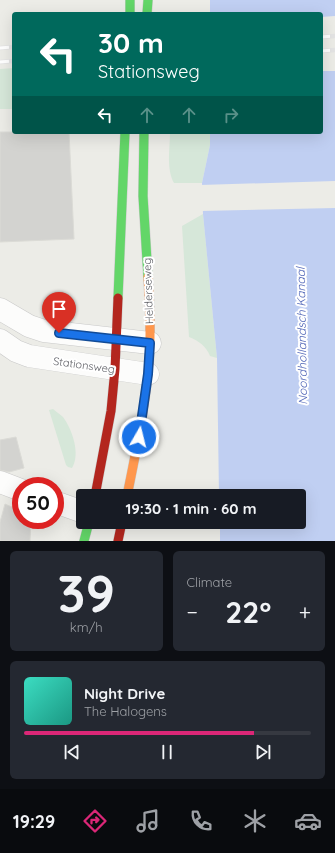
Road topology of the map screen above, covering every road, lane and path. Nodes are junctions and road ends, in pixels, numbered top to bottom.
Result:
1 (130, 0) edge
2 (148, 0) edge
3 (130, 12) edge
4 (147, 12) edge
5 (125, 134) edge
6 (144, 134) edge
7 (0, 309) edge
8 (117, 339) junction
9 (0, 340) edge
10 (150, 343) junction
11 (115, 369) junction
12 (148, 374) junction
13 (0, 482) edge
14 (12, 487) edge
15 (96, 489) edge
16 (128, 489) edge
17 (64, 506) edge
18 (76, 512) edge
19 (84, 529) edge
20 (84, 541) edge

1 - 3 main road
2 - 4 main road
5 - 8 main road
6 - 10 main road, Helderseweg
7 - 8 street
8 - 10 street
8 - 11 main road
9 - 11 street, Stationsweg
10 - 12 main road, Helderseweg
11 - 12 street, Stationsweg
11 - 15 main road
12 - 16 main road, Helderseweg
13 - 14 street
17 - 18 street
19 - 20 main road

